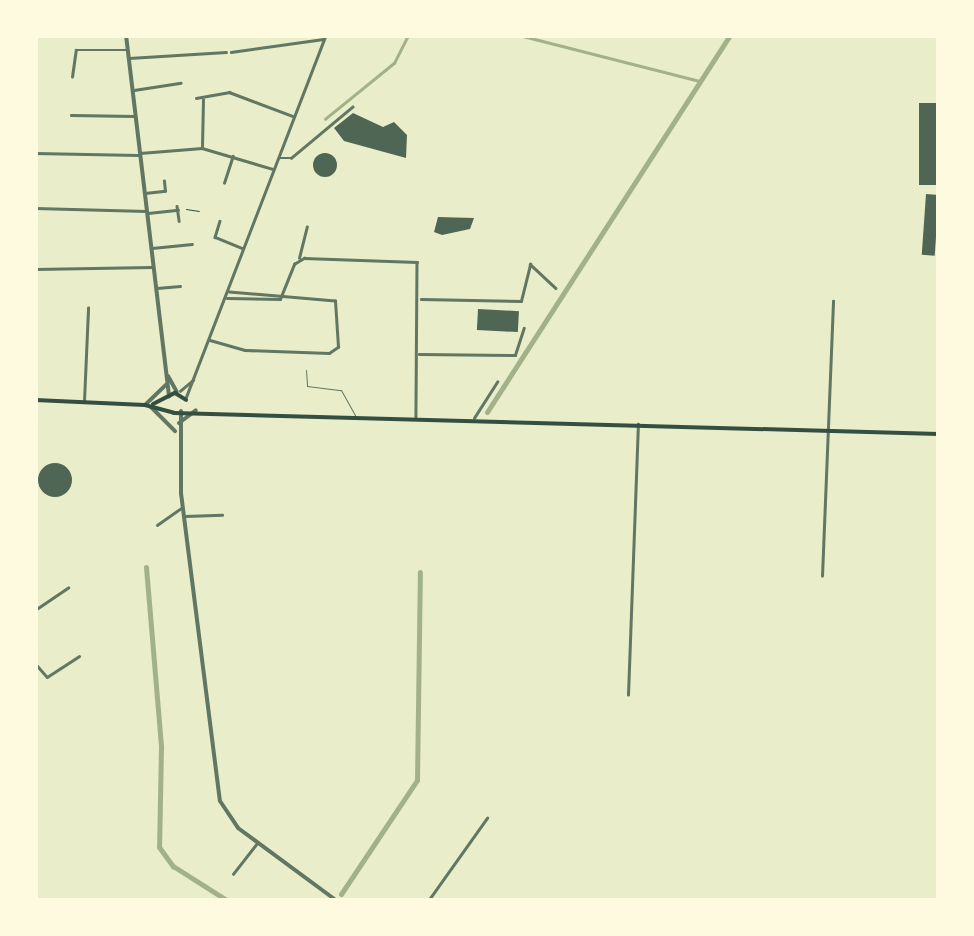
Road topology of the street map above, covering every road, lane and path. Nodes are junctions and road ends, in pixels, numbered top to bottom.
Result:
1 (135, 35) edge
2 (126, 36) edge
3 (325, 37) edge
4 (128, 50) junction
5 (129, 58) junction
6 (72, 78) dead end
7 (180, 83) dead end
8 (133, 90) junction
9 (196, 98) dead end
10 (203, 100) dead end
11 (352, 107) dead end
12 (71, 115) dead end
13 (136, 116) junction
14 (294, 117) junction
15 (202, 148) junction
16 (35, 153) edge
17 (139, 154) junction
18 (234, 155) junction
19 (279, 158) junction
20 (274, 170) junction
21 (164, 181) dead end
22 (224, 183) dead end
23 (144, 193) junction
24 (35, 208) edge
25 (178, 208) junction
26 (146, 212) junction
27 (199, 212) dead end
28 (179, 221) dead end
29 (220, 221) dead end
30 (308, 226) dead end
31 (192, 244) dead end
32 (151, 249) junction
33 (244, 249) junction
34 (300, 259) junction
35 (153, 267) junction
36 (35, 269) edge
37 (180, 286) dead end
38 (556, 288) dead end
39 (156, 289) junction
40 (228, 291) junction
41 (225, 298) junction
42 (280, 299) junction
43 (419, 300) junction
44 (833, 301) dead end
45 (88, 308) dead end
46 (524, 328) dead end
47 (209, 340) junction
48 (417, 354) junction
49 (306, 370) dead end
50 (165, 372) junction
51 (194, 379) junction
52 (167, 381) junction
53 (497, 382) dead end
54 (178, 392) junction
55 (168, 397) junction
56 (186, 399) junction
57 (35, 400) edge
58 (84, 402) junction
59 (145, 404) junction
60 (206, 409) junction
61 (196, 410) junction
62 (170, 411) junction
63 (182, 411) junction
64 (355, 414) junction
65 (416, 416) junction
66 (474, 418) junction
67 (638, 424) junction
68 (175, 427) junction
69 (828, 432) junction
70 (939, 434) edge
71 (183, 508) junction
72 (222, 515) dead end
73 (184, 516) junction
74 (157, 525) dead end
75 (822, 576) dead end
76 (68, 588) dead end
77 (35, 610) edge
78 (79, 656) dead end
79 (35, 663) edge
80 (628, 694) dead end
81 (487, 818) dead end
82 (258, 842) junction
83 (234, 874) dead end
84 (337, 901) edge
85 (428, 901) edge

1 - 2 street
2 - 4 street
3 - 5 street
3 - 14 street
4 - 5 street
4 - 6 street
5 - 8 street
7 - 8 street
8 - 13 street
9 - 14 street
10 - 15 street
11 - 19 street
12 - 13 street
13 - 17 street
14 - 19 street
15 - 17 street
15 - 18 street
16 - 17 street
17 - 23 street
18 - 20 street
18 - 22 street
19 - 20 street
20 - 33 street
21 - 23 street
23 - 26 street
24 - 26 street
25 - 26 street
25 - 27 path
25 - 28 street
26 - 32 street
29 - 33 street
30 - 34 street
31 - 32 street
32 - 35 street
33 - 40 street
34 - 42 street
34 - 43 street
35 - 36 street
35 - 39 street
37 - 39 street
38 - 43 street
39 - 50 street
40 - 41 street
40 - 42 street
41 - 42 street
41 - 47 street
42 - 47 street
43 - 48 street
44 - 69 street
45 - 58 street
46 - 48 street
47 - 51 street
48 - 65 street
49 - 64 lane
50 - 52 street
50 - 54 street
51 - 54 street
51 - 56 street
52 - 55 street
52 - 59 street
53 - 66 street
54 - 55 main road
54 - 56 main road
55 - 59 main road
55 - 62 main road
56 - 60 main road
56 - 63 main road
57 - 58 main road
58 - 59 main road
59 - 62 main road
59 - 68 street
60 - 61 main road
60 - 64 main road
61 - 63 main road
61 - 68 street
62 - 63 main road
62 - 68 street
63 - 68 street
64 - 65 main road
65 - 66 main road
66 - 67 main road
67 - 69 main road
67 - 80 street
68 - 71 street
69 - 70 main road
69 - 75 street
71 - 73 street
71 - 74 street
72 - 73 street
73 - 82 street
76 - 77 street
78 - 79 street
81 - 85 street
82 - 83 street
82 - 84 street

